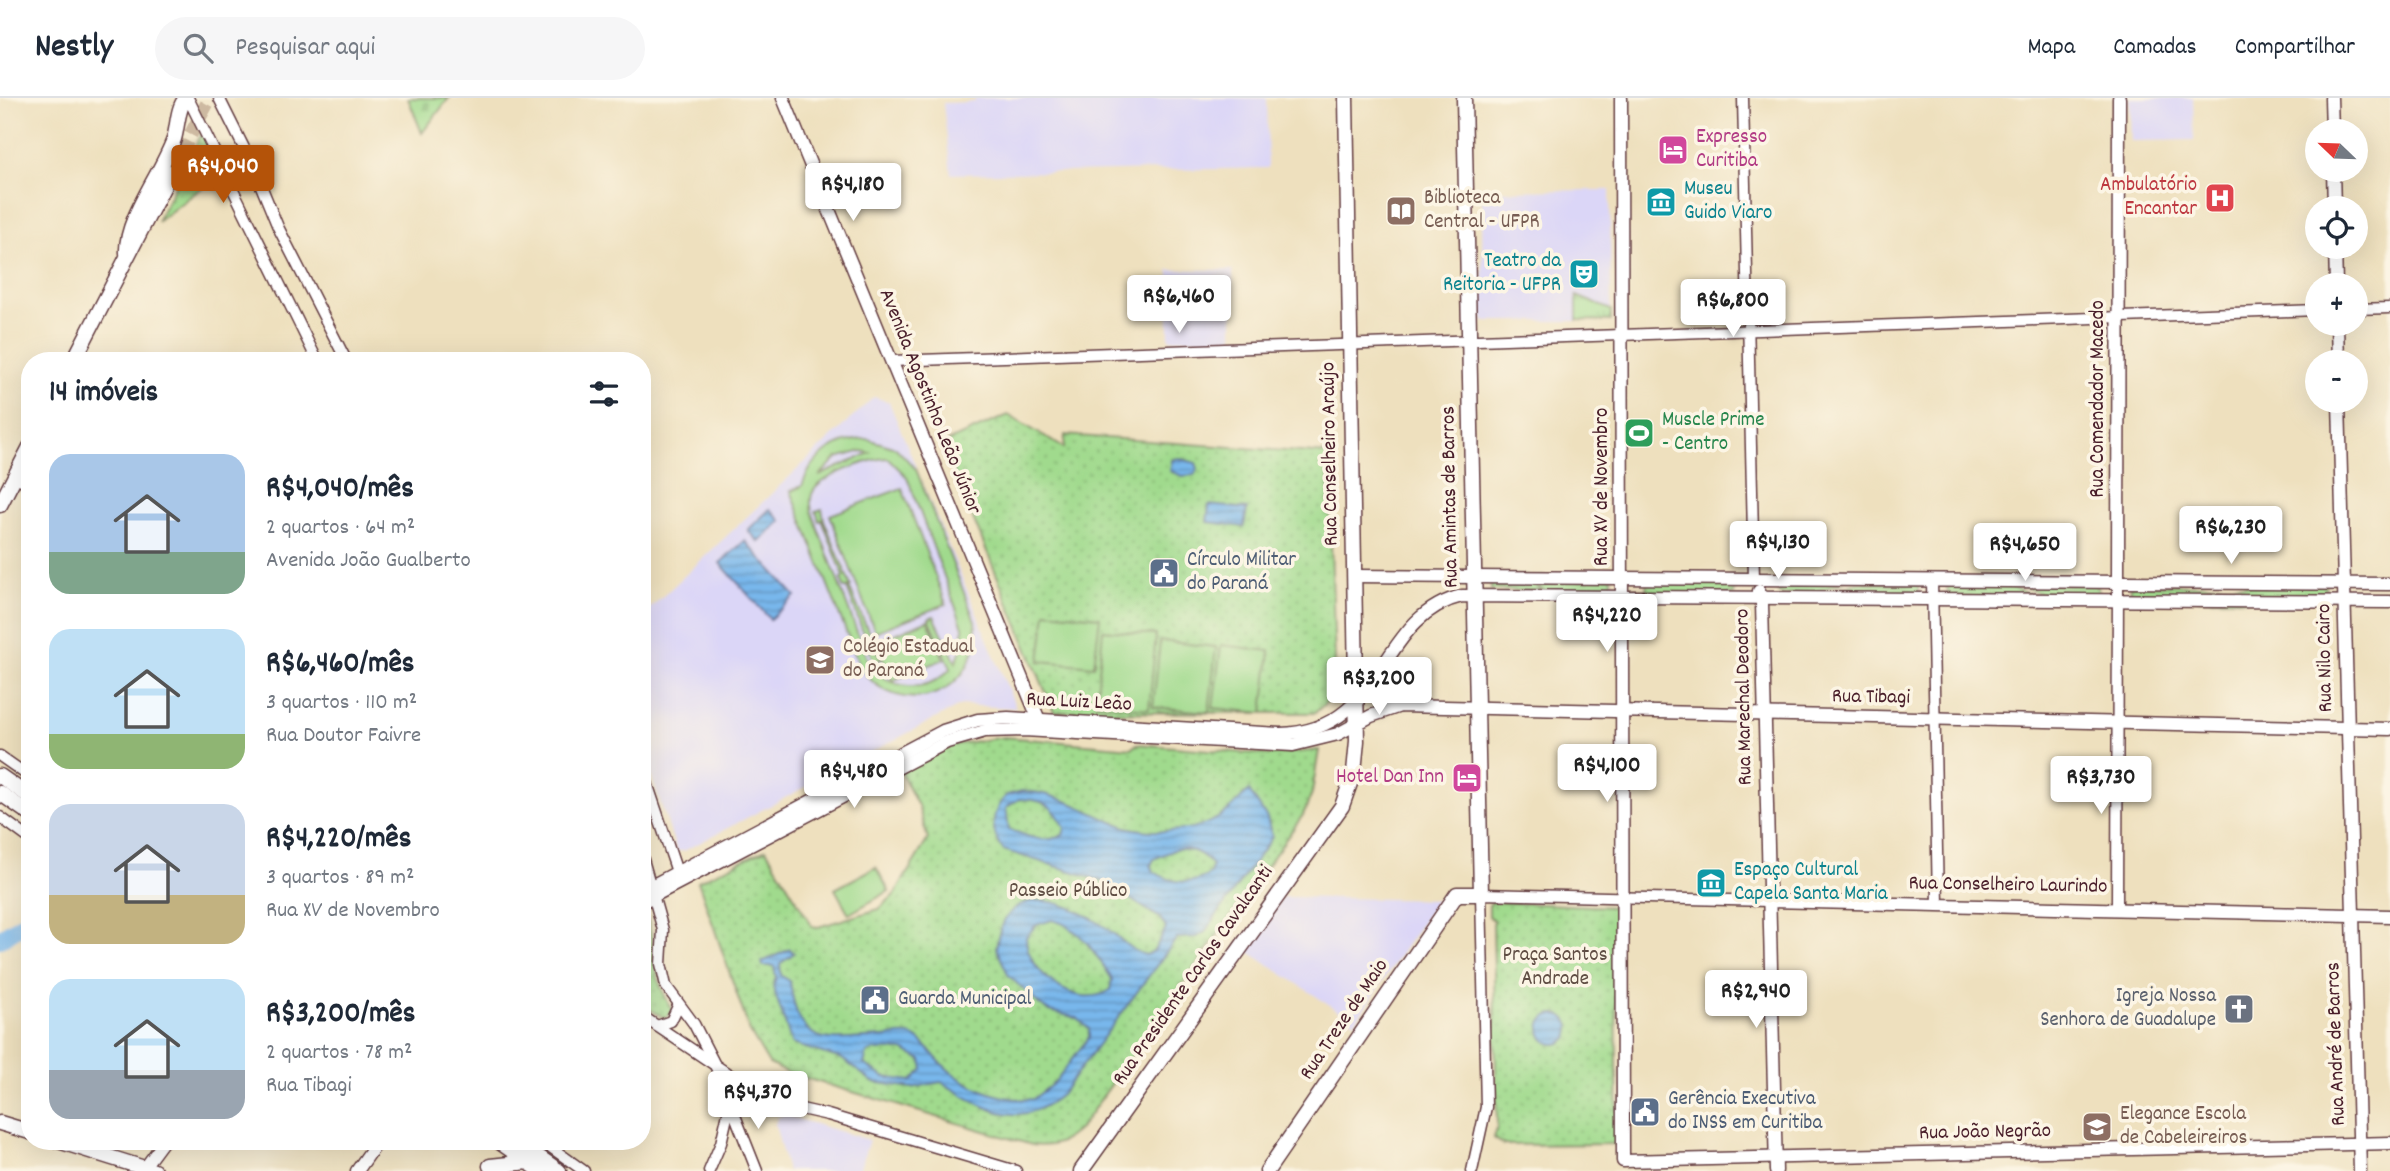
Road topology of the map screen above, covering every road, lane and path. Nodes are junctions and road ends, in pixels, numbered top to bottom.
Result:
1 (187, 98) edge
2 (219, 98) edge
3 (783, 98) edge
4 (1346, 98) edge
5 (1464, 98) edge
6 (1621, 98) edge
7 (1744, 98) edge
8 (2119, 98) edge
9 (2331, 98) edge
10 (2332, 119) edge
11 (171, 172) tunnel mouth
12 (127, 258) junction
13 (2390, 308) edge
14 (2368, 309) edge
15 (2305, 310) edge
16 (2119, 317) junction
17 (1749, 331) junction
18 (1622, 335) junction
19 (1468, 340) junction
20 (1350, 345) junction
21 (78, 352) edge
22 (313, 352) edge
23 (342, 352) edge
24 (891, 361) junction
25 (2339, 413) edge
26 (21, 464) edge
27 (15, 475) junction
28 (21, 479) edge
29 (0, 505) edge
30 (1354, 576) junction
31 (1427, 577) junction
32 (1474, 577) junction
33 (1526, 577) junction
34 (1622, 579) junction
35 (1754, 579) junction
36 (1859, 580) junction
37 (1932, 580) junction
38 (2007, 581) junction
39 (2118, 582) junction
40 (2343, 583) junction
41 (2390, 584) edge
42 (1474, 596) junction
43 (1544, 596) junction
44 (1623, 597) junction
45 (1454, 598) junction
46 (1762, 598) junction
47 (1807, 598) junction
48 (1933, 599) junction
49 (2048, 600) junction
50 (2118, 600) junction
51 (2344, 601) junction
52 (2390, 602) edge
53 (1355, 677) junction
54 (1365, 690) junction
55 (1356, 702) junction
56 (1401, 706) junction
57 (1476, 708) junction
58 (1624, 711) junction
59 (1765, 715) junction
60 (1935, 719) junction
61 (1039, 720) junction
62 (2117, 723) junction
63 (1356, 727) junction
64 (2347, 728) junction
65 (2390, 729) edge
66 (0, 756) edge
67 (21, 771) edge
68 (0, 776) edge
69 (21, 791) edge
70 (0, 793) edge
71 (651, 795) edge
72 (1342, 806) joint
73 (21, 808) edge
74 (0, 817) edge
75 (21, 832) edge
76 (677, 872) junction
77 (656, 888) edge
78 (1457, 894) joint
79 (1481, 894) junction
80 (1623, 898) junction
81 (1769, 901) junction
82 (1938, 905) junction
83 (2117, 909) junction
84 (2352, 915) junction
85 (2390, 916) edge
86 (678, 1006) junction
87 (651, 1022) edge
88 (657, 1026) junction
89 (715, 1065) junction
90 (764, 1100) junction
91 (730, 1101) junction
92 (0, 1123) edge
93 (21, 1129) edge
94 (2390, 1143) edge
95 (2360, 1144) junction
96 (87, 1150) edge
97 (159, 1150) edge
98 (372, 1150) edge
99 (511, 1150) edge
100 (529, 1150) edge
101 (555, 1150) edge
102 (529, 1162) junction
103 (1776, 1164) edge
104 (490, 1166) dead end
105 (1623, 1166) edge
106 (149, 1169) edge
107 (357, 1171) edge
108 (541, 1171) edge
109 (559, 1171) edge
110 (584, 1171) edge
111 (709, 1171) edge
112 (757, 1171) edge
113 (1016, 1171) edge
114 (1081, 1171) edge
115 (1267, 1171) edge
116 (1472, 1171) edge
117 (2360, 1171) edge

1 - 12 main road
1 - 22 street
2 - 23 street
3 - 24 main road, Avenida Agostinho Leão Júnior
4 - 20 main road, Rua Conselheiro Araújo
5 - 19 main road, Rua Amintas de Barros
6 - 18 main road, Rua XV de Novembro
7 - 17 street, Rua Marechal Deodoro
8 - 16 main road, Rua Comendador Macedo
9 - 10 main road
11 - 12 main road
12 - 21 main road
13 - 14 street
15 - 16 street
16 - 17 street
16 - 39 main road, Rua Comendador Macedo
17 - 18 street
17 - 35 street, Rua Marechal Deodoro
18 - 19 street
18 - 34 main road, Rua XV de Novembro
19 - 20 street
19 - 32 main road, Rua Amintas de Barros
20 - 24 street
20 - 30 main road, Rua Conselheiro Araújo
24 - 61 main road, Avenida Agostinho Leão Júnior
25 - 40 main road, Rua Nilo Cairo
26 - 27 main road
27 - 28 street
27 - 29 main road
30 - 31 main road
30 - 53 main road, Rua Conselheiro Araújo
31 - 32 main road
31 - 45 main road
32 - 33 main road
32 - 42 main road, Rua Amintas de Barros
33 - 34 main road
33 - 43 main road
34 - 35 main road
34 - 44 main road, Rua XV de Novembro
35 - 36 main road
35 - 46 main road, Rua Marechal Deodoro
36 - 37 main road
36 - 47 main road
37 - 38 main road
37 - 48 street
38 - 39 main road
38 - 49 main road
39 - 40 main road
39 - 50 street, Rua Comendador Macedo
40 - 41 main road
40 - 51 main road, Rua Nilo Cairo
42 - 43 main road, Rua Luiz Leão
42 - 45 main road, Rua Luiz Leão
42 - 57 main road, Rua Amintas de Barros
43 - 44 main road, Rua Luiz Leão
44 - 46 main road, Rua Luiz Leão
44 - 58 main road, Rua XV de Novembro
45 - 54 main road, Rua Luiz Leão
46 - 47 main road, Rua Luiz Leão
46 - 59 main road, Rua Marechal Deodoro
47 - 48 main road, Rua Luiz Leão
48 - 49 main road, Rua Luiz Leão
48 - 60 street
49 - 50 main road, Rua Luiz Leão
50 - 51 main road, Rua Luiz Leão
50 - 62 street, Rua Comendador Macedo
51 - 52 main road, Rua Luiz Leão
51 - 64 main road, Rua Nilo Cairo
53 - 54 main road
53 - 55 main road, Rua Conselheiro Araújo
54 - 55 main road, Rua Luiz Leão
54 - 56 main road
55 - 61 main road, Rua Luiz Leão
55 - 63 main road, Rua Conselheiro Araújo
56 - 57 main road, Rua Tibagi
56 - 63 main road, Rua Tibagi
57 - 58 main road, Rua Tibagi
57 - 79 main road, Rua Amintas de Barros
58 - 59 main road, Rua Tibagi
58 - 80 main road, Rua XV de Novembro
59 - 60 main road, Rua Tibagi
59 - 81 main road, Rua Marechal Deodoro
60 - 62 main road, Rua Tibagi
60 - 82 street
61 - 76 main road, Rua Luiz Leão
62 - 64 main road, Rua Tibagi
62 - 83 street, Rua Comendador Macedo
63 - 72 main road, Rua Conselheiro Araújo
63 - 77 main road, Rua Luiz Leão
64 - 65 main road, Rua Tibagi
64 - 84 main road, Rua Nilo Cairo
66 - 67 street
68 - 69 main road
70 - 73 main road
71 - 76 street
72 - 114 main road, Rua Presidente Carlos Cavalcanti
74 - 75 street
76 - 77 main road, Rua Luiz Leão
77 - 86 street
78 - 79 main road, Rua Conselheiro Laurindo
78 - 115 main road, Rua Treze de Maio
79 - 80 street, Rua Conselheiro Laurindo
79 - 116 street
80 - 81 street, Rua Conselheiro Laurindo
80 - 105 main road, Rua XV de Novembro
81 - 82 main road, Rua Conselheiro Laurindo
81 - 103 main road, Rua Marechal Deodoro
82 - 83 main road, Rua Conselheiro Laurindo
83 - 84 main road, Rua Conselheiro Laurindo
84 - 85 main road, Rua Conselheiro Laurindo
84 - 95 main road, Rua André de Barros
86 - 88 street
86 - 89 street
87 - 88 street
88 - 89 street
89 - 90 street
89 - 91 street
90 - 91 street
90 - 113 street
91 - 111 street
91 - 112 street
92 - 93 main road
94 - 95 main road, Rua João Negrão
95 - 103 main road, Rua João Negrão
95 - 117 main road, Rua André de Barros
96 - 106 main road
97 - 106 street
98 - 107 main road
99 - 102 main road
100 - 109 main road
101 - 110 street
102 - 104 main road
102 - 108 main road
103 - 105 main road, Rua João Negrão

